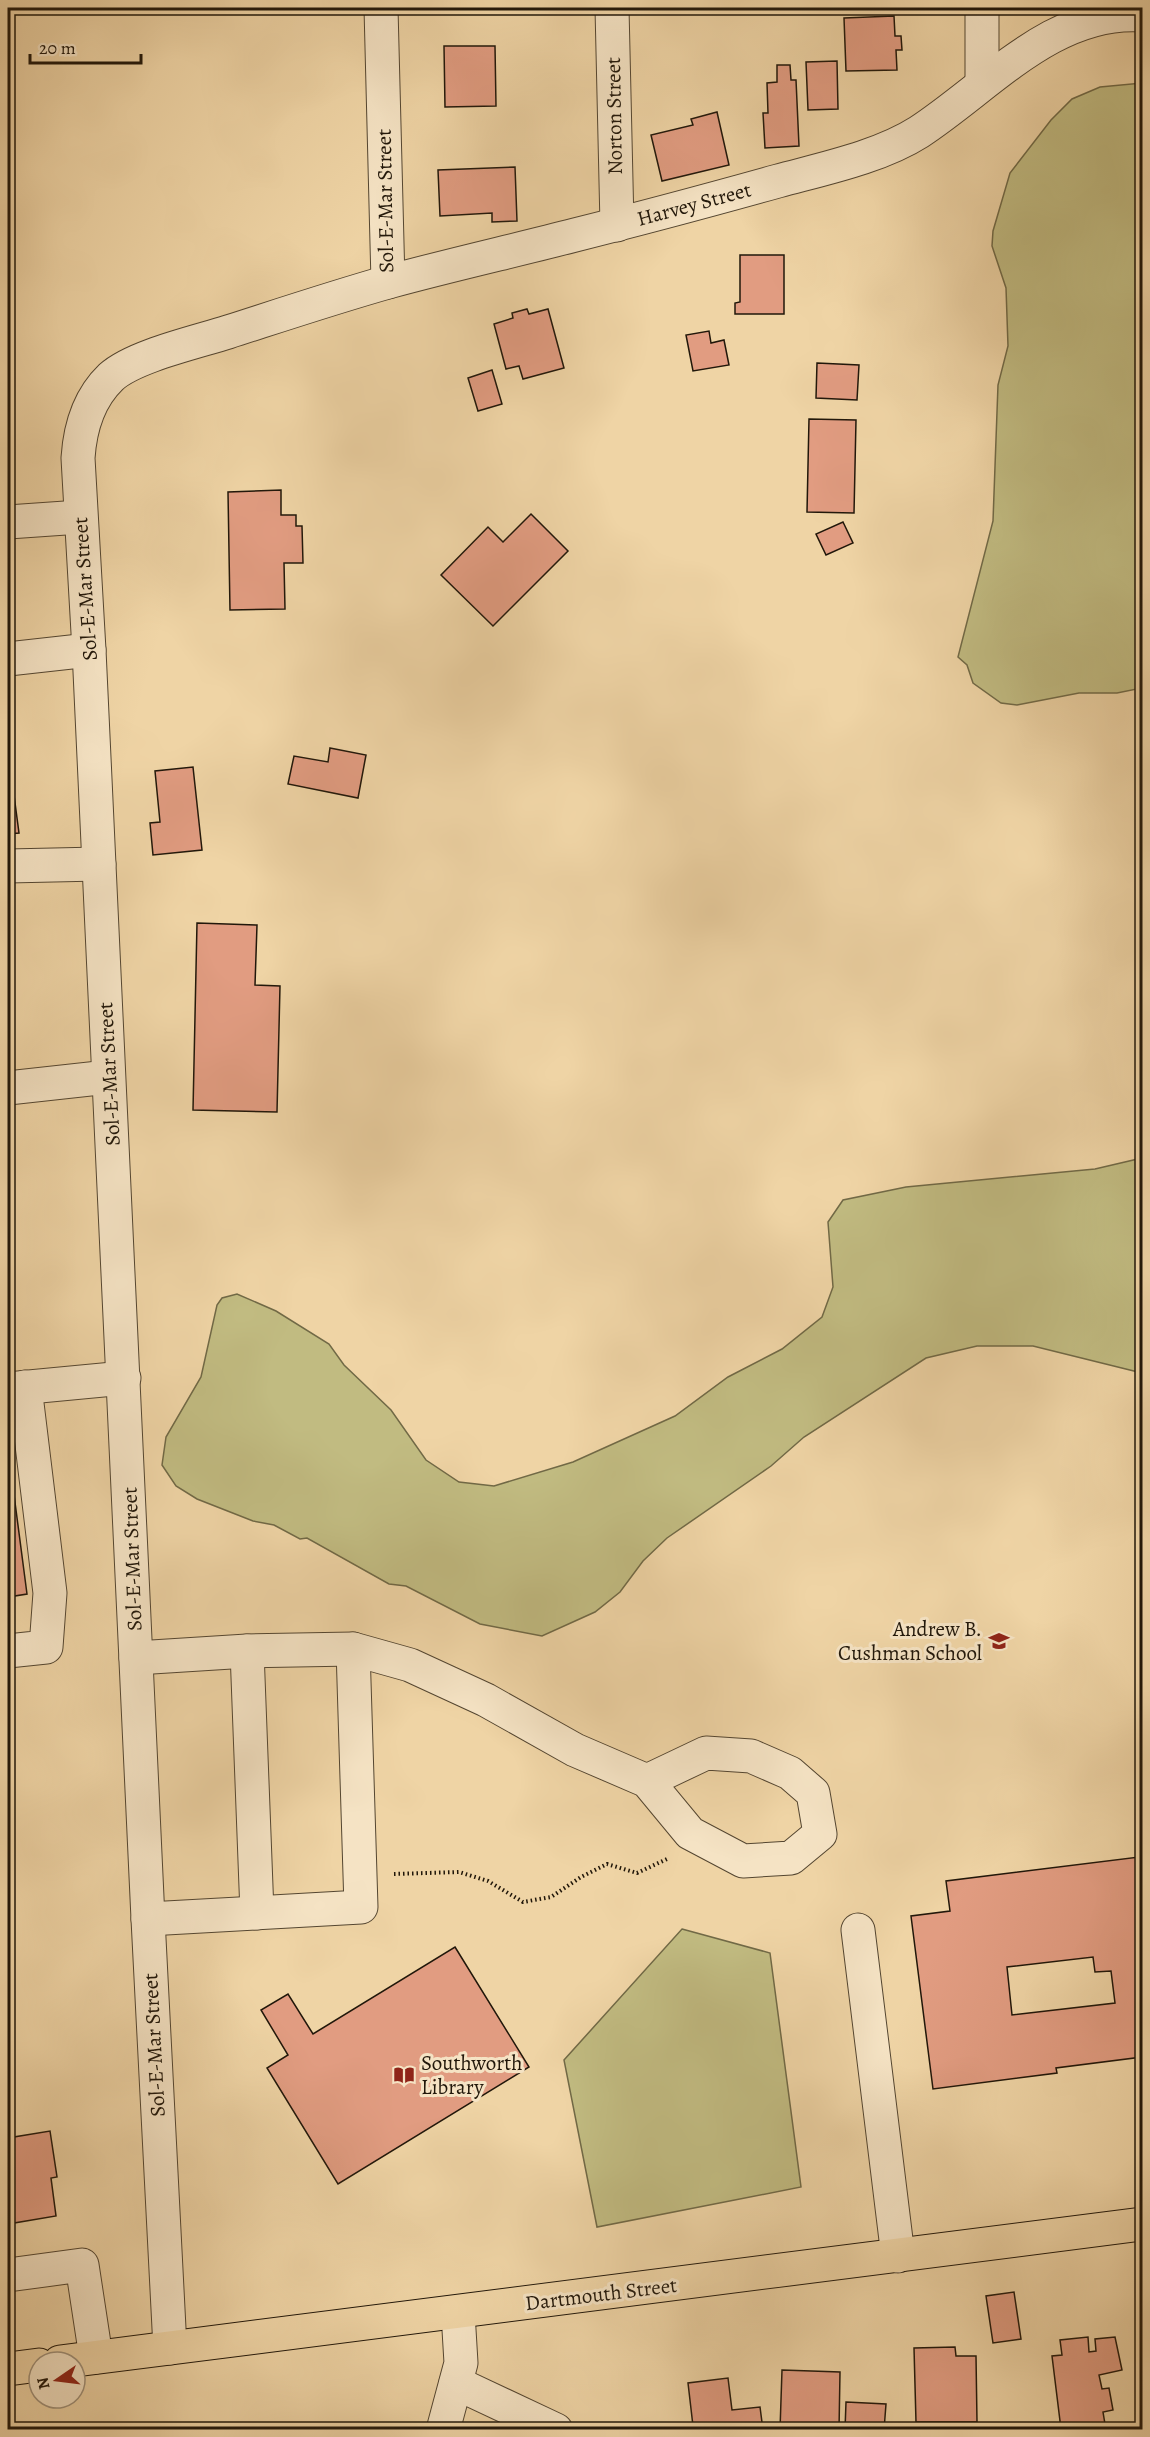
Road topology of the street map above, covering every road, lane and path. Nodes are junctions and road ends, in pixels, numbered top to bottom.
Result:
1 (381, 8) edge
2 (612, 8) edge
3 (982, 8) edge
4 (1143, 15) edge
5 (982, 84) junction
6 (617, 225) junction
7 (388, 282) junction
8 (80, 517) junction
9 (8, 522) edge
10 (89, 650) junction
11 (8, 659) edge
12 (99, 864) junction
13 (8, 866) edge
14 (108, 1077) junction
15 (8, 1088) edge
16 (124, 1378) junction
17 (16, 1388) edge
18 (353, 1649) junction
19 (8, 1651) edge
20 (247, 1651) junction
21 (136, 1658) junction
22 (647, 1780) junction
23 (690, 1833) junction
24 (360, 1875) junction
25 (258, 1913) junction
26 (148, 1919) junction
27 (858, 1930) dead end
28 (1143, 2224) edge
29 (898, 2256) junction
30 (8, 2275) edge
31 (458, 2313) junction
32 (170, 2348) junction
33 (96, 2357) junction
34 (87, 2358) edge
35 (27, 2367) edge
36 (8, 2369) edge
37 (456, 2383) junction
38 (443, 2430) edge
39 (556, 2430) edge

1 - 7 street, Sol-E-Mar Street
2 - 6 street, Norton Street
3 - 5 street
4 - 5 street, Harvey Street
5 - 6 street, Harvey Street
6 - 7 street, Harvey Street
7 - 8 street, Sol-E-Mar Street
8 - 9 street
8 - 10 street, Sol-E-Mar Street
10 - 11 street
10 - 12 street, Sol-E-Mar Street
12 - 13 street
12 - 14 street, Sol-E-Mar Street
14 - 15 street
14 - 16 street, Sol-E-Mar Street
16 - 17 street
16 - 21 street, Sol-E-Mar Street
17 - 19 street
18 - 20 street
18 - 22 street
18 - 24 street
20 - 21 street
20 - 25 street
21 - 26 street, Sol-E-Mar Street
22 - 23 street
22 - 23 street
23 - 24 path
24 - 25 street
25 - 26 street
26 - 32 street, Sol-E-Mar Street
27 - 29 street
28 - 29 main road, Dartmouth Street
29 - 31 main road, Dartmouth Street
30 - 33 street
31 - 32 main road, Dartmouth Street
31 - 37 street
32 - 33 main road, Dartmouth Street
33 - 34 main road, Dartmouth Street
35 - 36 main road
37 - 38 street
37 - 39 street

